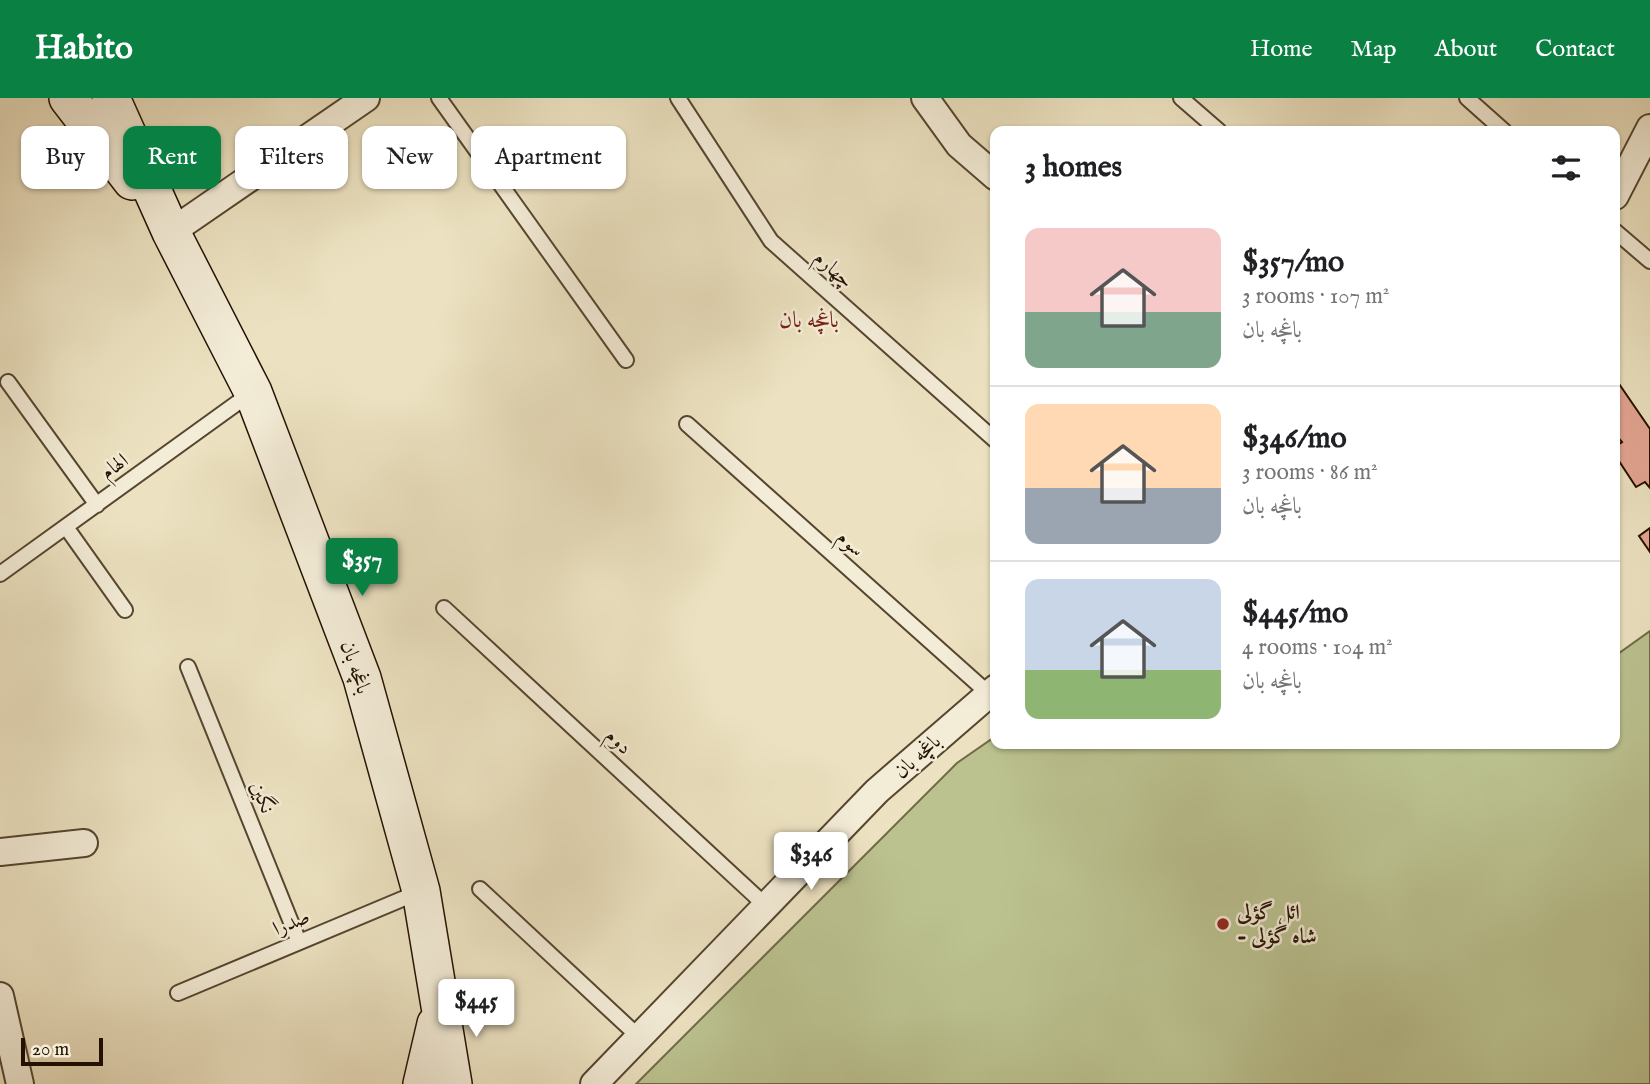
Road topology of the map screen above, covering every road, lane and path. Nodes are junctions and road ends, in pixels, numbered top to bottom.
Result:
1 (68, 98) edge
2 (111, 98) edge
3 (366, 98) edge
4 (439, 98) edge
5 (678, 98) edge
6 (925, 98) edge
7 (1181, 98) edge
8 (1467, 98) edge
9 (1213, 126) edge
10 (1498, 126) edge
11 (1650, 128) edge
12 (990, 172) edge
13 (1620, 186) edge
14 (172, 232) junction
15 (1620, 235) edge
16 (1650, 261) edge
17 (626, 360) dead end
18 (8, 382) dead end
19 (253, 392) junction
20 (687, 424) dead end
21 (990, 436) edge
22 (97, 505) junction
23 (66, 527) junction
24 (0, 575) edge
25 (444, 608) dead end
26 (125, 610) dead end
27 (188, 667) dead end
28 (990, 688) edge
29 (990, 692) edge
30 (84, 843) dead end
31 (0, 852) edge
32 (480, 889) dead end
33 (421, 891) junction
34 (765, 905) junction
35 (299, 942) junction
36 (178, 993) dead end
37 (0, 996) edge
38 (441, 1003) junction
39 (640, 1038) junction
40 (601, 1079) edge
41 (20, 1084) edge
42 (422, 1084) edge
43 (453, 1084) edge

1 - 14 main road
2 - 14 main road
3 - 14 street
4 - 17 lane
5 - 21 lane, چهارم
6 - 12 street
7 - 9 lane
8 - 10 lane
11 - 13 street
14 - 19 main road, باغچه بان
15 - 16 lane
18 - 22 lane
19 - 22 lane, الهام
19 - 33 main road, باغچه بان
20 - 28 lane, سوم
22 - 23 lane, الهام
23 - 24 lane, الهام
23 - 26 lane
25 - 34 lane, دوم
27 - 35 lane, نگین
29 - 34 street, باغچه بان
30 - 31 street
32 - 39 lane
33 - 35 lane, صدرا
33 - 38 main road, باغچه بان
34 - 39 street, باغچه بان
35 - 36 lane, صدرا
37 - 41 street
38 - 42 main road
38 - 43 main road, باغچه بان
39 - 40 street, باغچه بان

